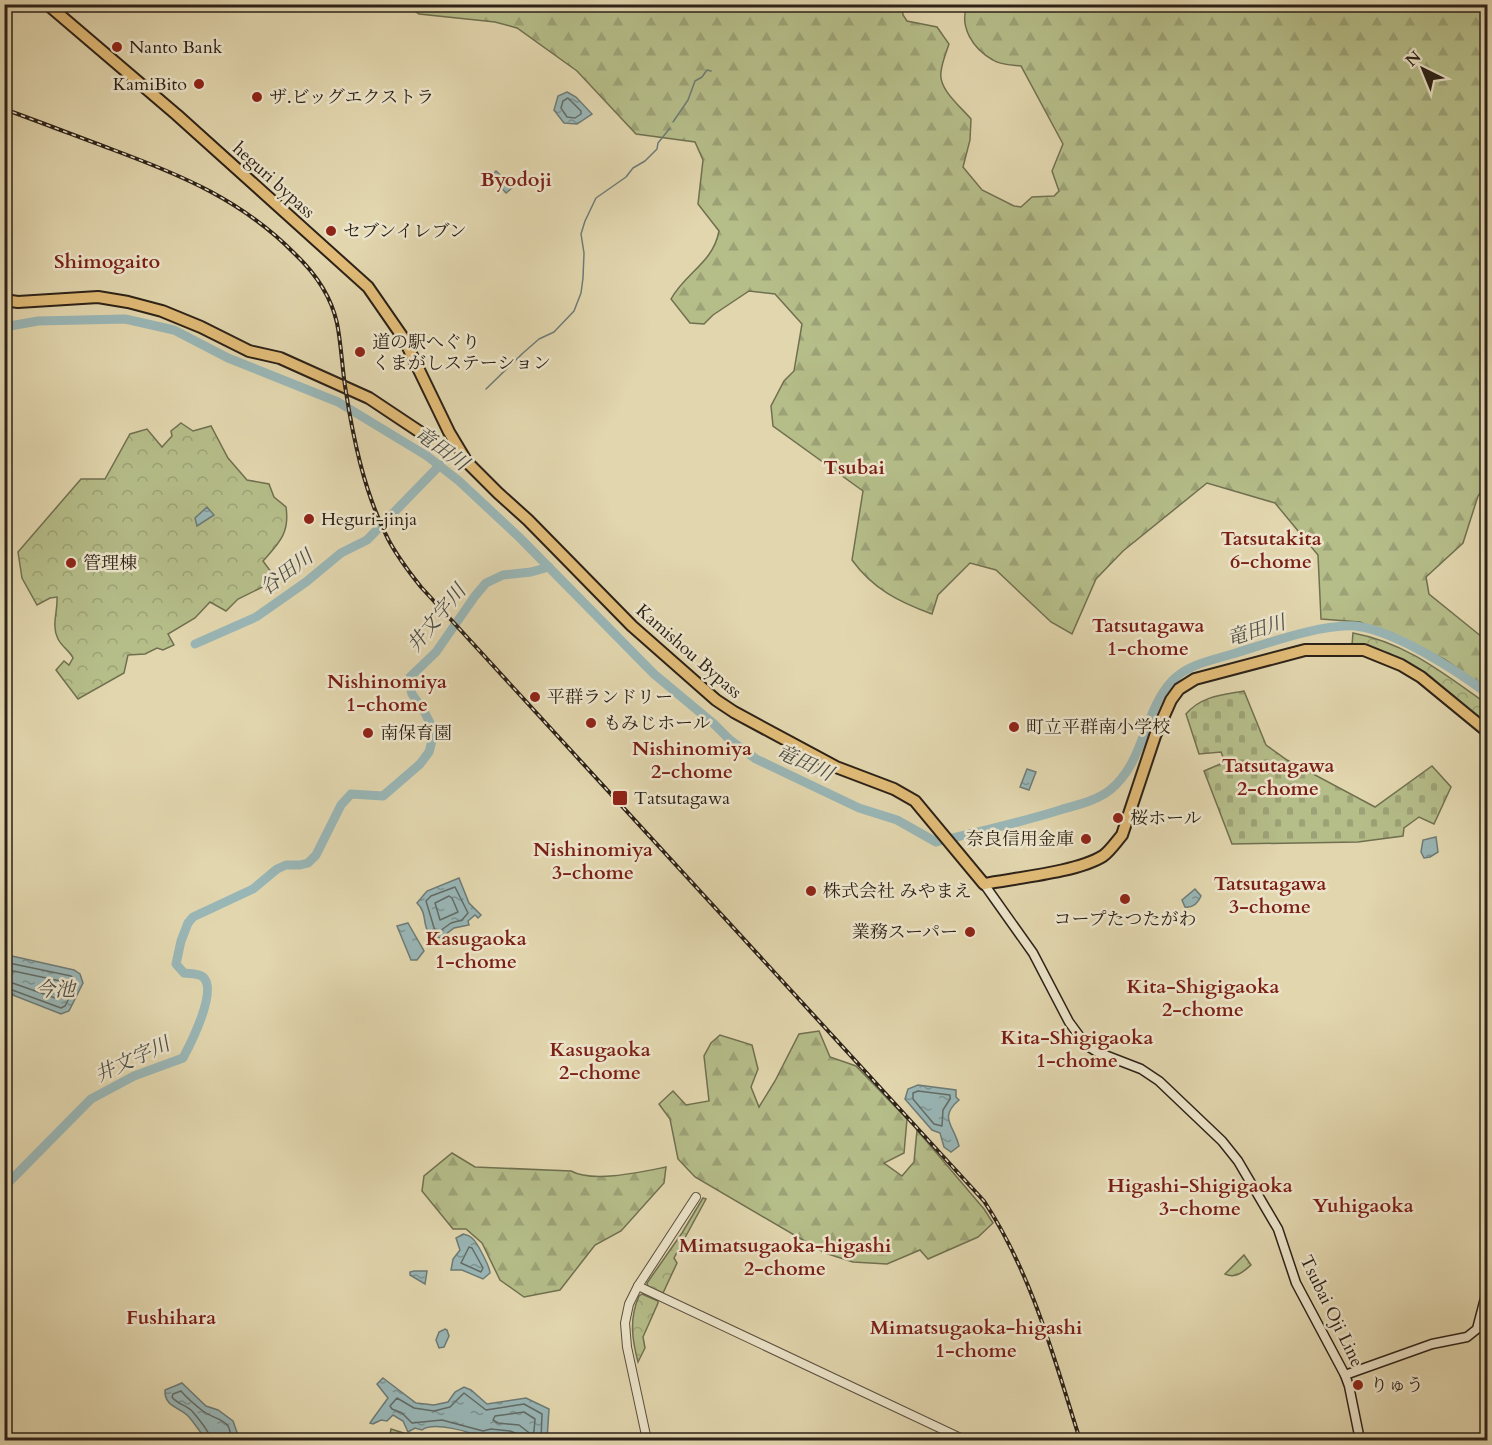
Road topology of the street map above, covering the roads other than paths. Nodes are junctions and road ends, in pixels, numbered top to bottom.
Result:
1 (46, 4) edge
2 (4, 300) edge
3 (456, 446) junction
4 (1488, 732) edge
5 (984, 884) junction
6 (696, 1197) dead end
7 (638, 1286) junction
8 (1488, 1287) edge
9 (1345, 1375) junction
10 (1488, 1436) edge
11 (647, 1440) edge
12 (964, 1440) edge
13 (1360, 1440) edge
14 (1471, 1440) edge

1 - 3 highway, heguri bypass
2 - 3 highway
3 - 5 highway, Kamishou Bypass
4 - 5 highway
5 - 9 main road, Tsubai Oji Line
6 - 7 street
7 - 11 street
7 - 12 street
8 - 9 main road
9 - 13 main road, Tsubai Oji Line
10 - 14 main road

